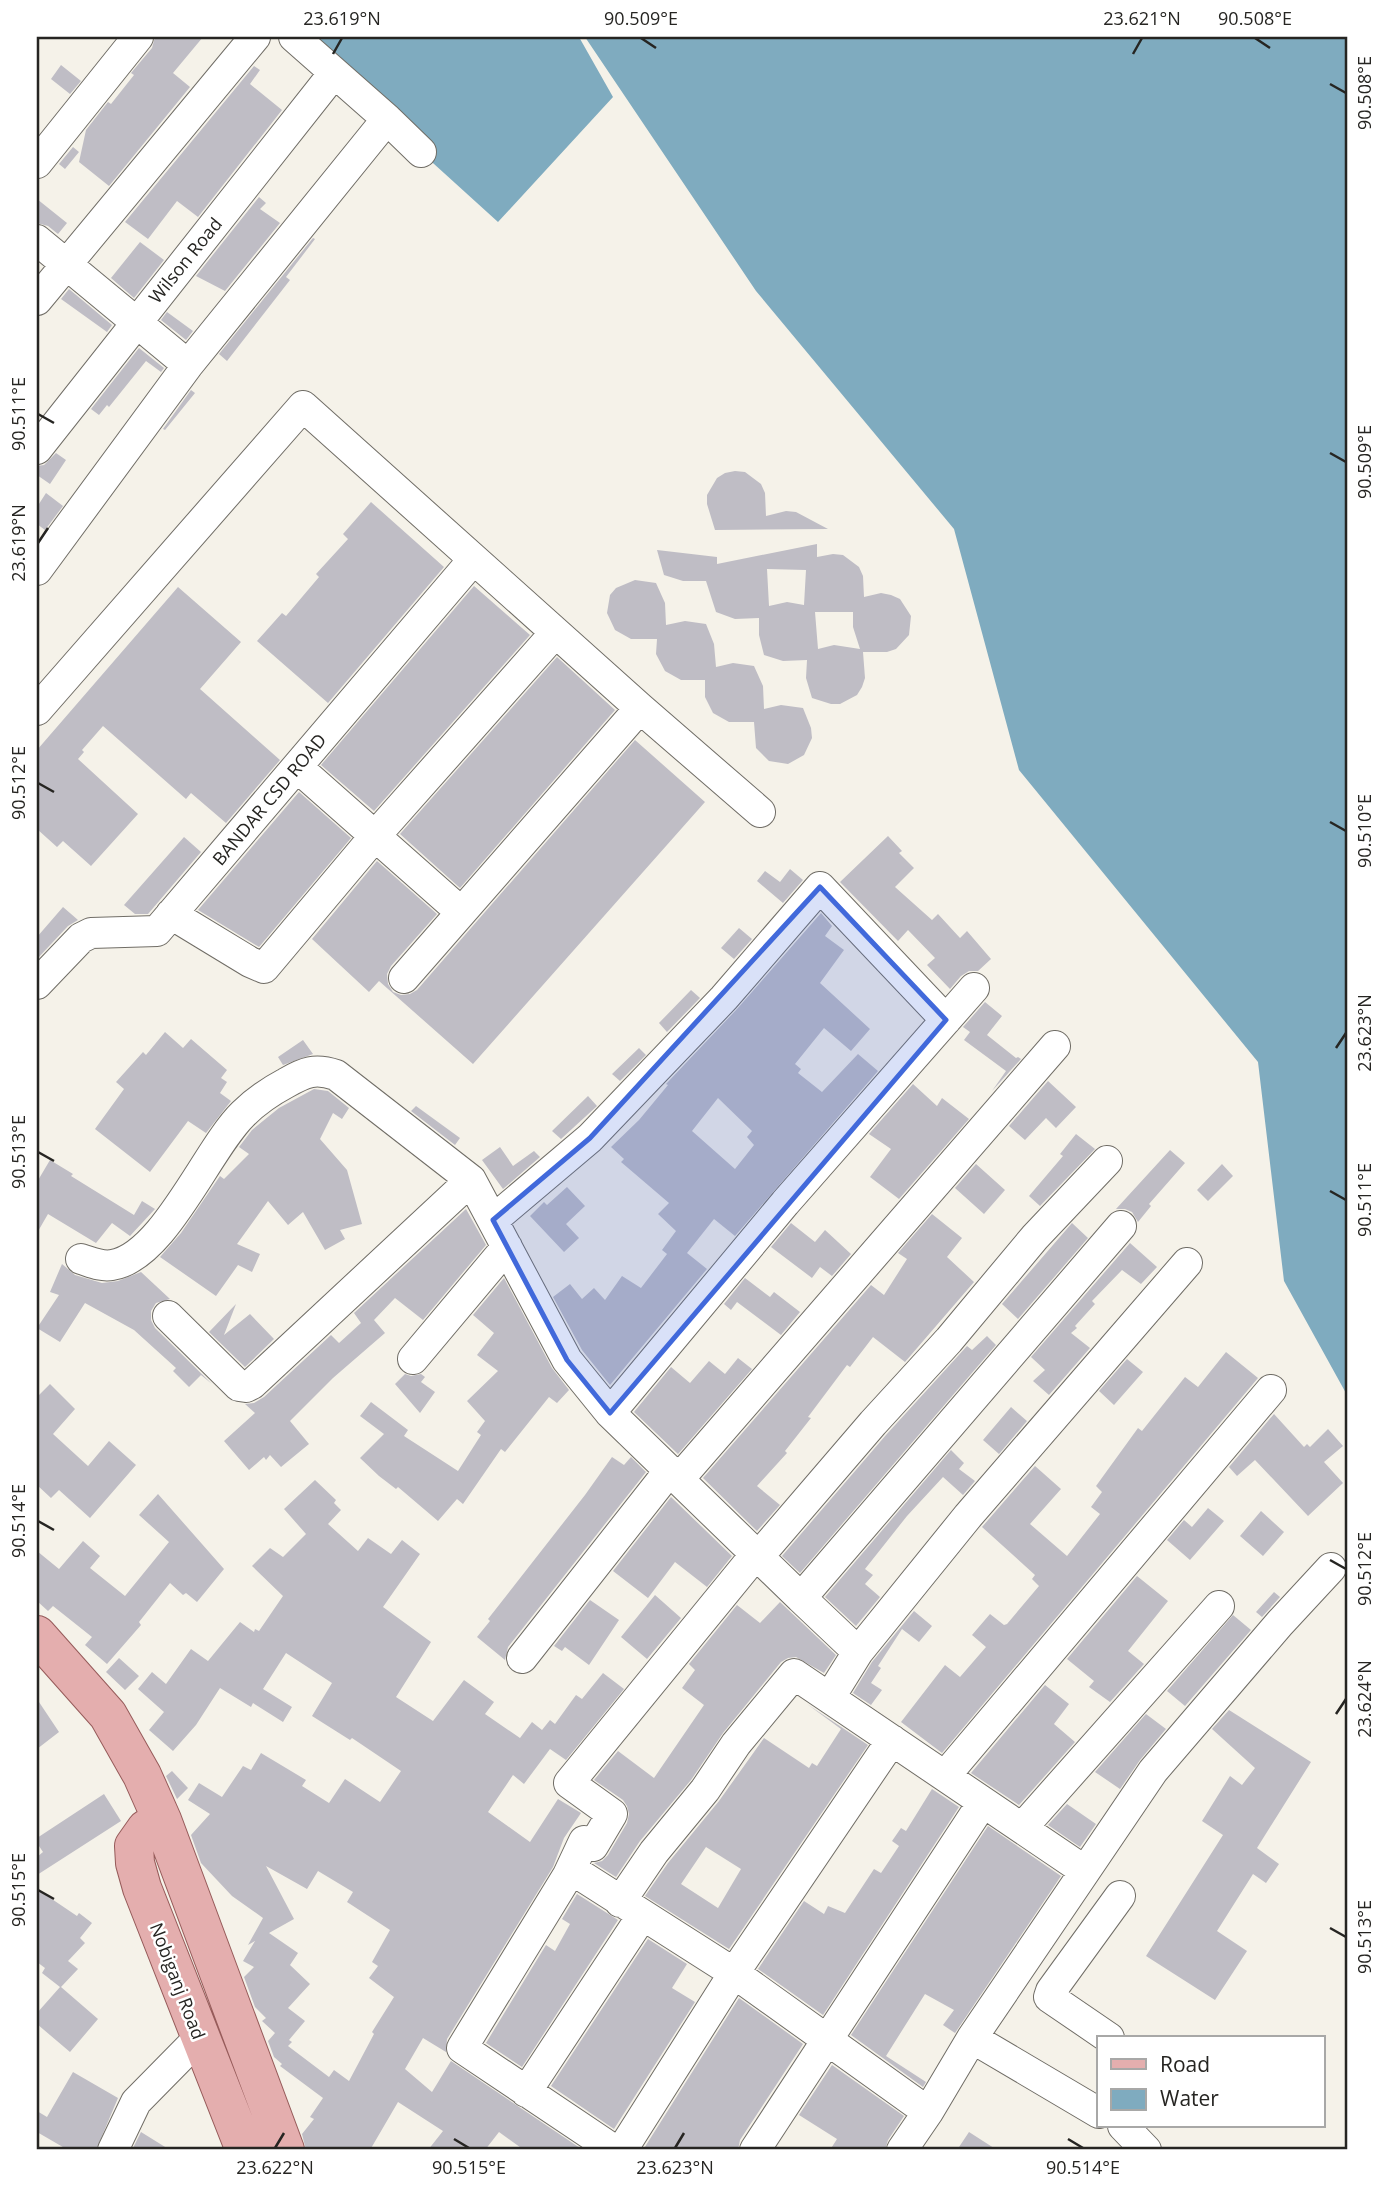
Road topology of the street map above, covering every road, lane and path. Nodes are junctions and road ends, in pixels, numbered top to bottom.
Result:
1 (138, 37) edge
2 (255, 37) edge
3 (294, 37) edge
4 (334, 73) junction
5 (387, 119) junction
6 (421, 152) dead end
7 (37, 163) edge
8 (37, 240) edge
9 (64, 264) junction
10 (37, 300) edge
11 (135, 323) junction
12 (188, 365) junction
13 (37, 449) edge
14 (473, 560) junction
15 (37, 570) edge
16 (555, 633) junction
17 (640, 708) junction
18 (37, 710) edge
19 (297, 767) junction
20 (760, 812) dead end
21 (375, 836) junction
22 (461, 912) junction
23 (171, 914) junction
24 (404, 978) dead end
25 (37, 984) edge
26 (974, 988) dead end
27 (946, 1020) junction
28 (1055, 1046) dead end
29 (1107, 1161) dead end
30 (471, 1180) junction
31 (493, 1220) junction
32 (1121, 1226) dead end
33 (507, 1247) junction
34 (81, 1259) dead end
35 (1187, 1262) dead end
36 (168, 1316) dead end
37 (413, 1359) dead end
38 (1271, 1390) dead end
39 (610, 1413) junction
40 (674, 1474) junction
41 (757, 1556) junction
42 (1331, 1568) dead end
43 (801, 1598) junction
44 (1219, 1606) dead end
45 (37, 1635) edge
46 (858, 1652) junction
47 (522, 1658) dead end
48 (830, 1697) junction
49 (892, 1740) junction
50 (944, 1776) junction
51 (983, 1802) junction
52 (162, 1820) junction
53 (1022, 1828) junction
54 (1085, 1871) junction
55 (568, 1875) junction
56 (1120, 1896) dead end
57 (631, 1909) junction
58 (734, 1973) junction
59 (1106, 2036) edge
60 (200, 2037) junction
61 (972, 2038) junction
62 (827, 2039) junction
63 (526, 2092) junction
64 (928, 2112) junction
65 (1097, 2112) edge
66 (1125, 2128) edge
67 (113, 2150) edge
68 (245, 2150) edge
69 (285, 2150) edge
70 (614, 2150) edge
71 (622, 2150) edge
72 (755, 2150) edge
73 (902, 2150) edge
74 (1146, 2150) edge

1 - 7 street
2 - 9 street
3 - 4 street
4 - 5 street
4 - 11 street, Wilson Road
5 - 6 street
5 - 12 street
8 - 9 street
9 - 10 street
9 - 11 street
11 - 12 street
11 - 13 street, Wilson Road
12 - 15 street
14 - 16 street
14 - 18 street
14 - 19 street, BANDAR CSD ROAD
16 - 17 street
16 - 21 street
17 - 20 street
17 - 22 street
19 - 21 street
19 - 23 street, BANDAR CSD ROAD
21 - 22 street
21 - 23 street
22 - 24 street
23 - 25 street, BANDAR CSD ROAD
26 - 27 street
27 - 31 street
27 - 39 street
28 - 40 street
29 - 41 street
30 - 31 street
30 - 34 street
30 - 36 street
31 - 33 street
32 - 43 street
33 - 37 street
33 - 39 street
35 - 46 street
38 - 50 street
39 - 40 street
40 - 41 street
40 - 47 street
41 - 43 street
41 - 55 street
42 - 54 street
43 - 46 street
44 - 53 street
45 - 52 main road
46 - 48 street
48 - 49 street
48 - 57 street
49 - 50 street
49 - 58 street
50 - 51 street
51 - 53 street
51 - 62 street
52 - 60 main road, Nobiganj Road
52 - 69 main road
53 - 54 street
54 - 61 street
55 - 57 street
55 - 63 street
56 - 59 street
57 - 58 street
57 - 63 street
58 - 62 street
58 - 71 street
60 - 67 street
60 - 68 main road, Nobiganj Road
61 - 64 street
61 - 65 street
62 - 64 street
62 - 72 street
63 - 70 street
64 - 73 street
66 - 74 street

